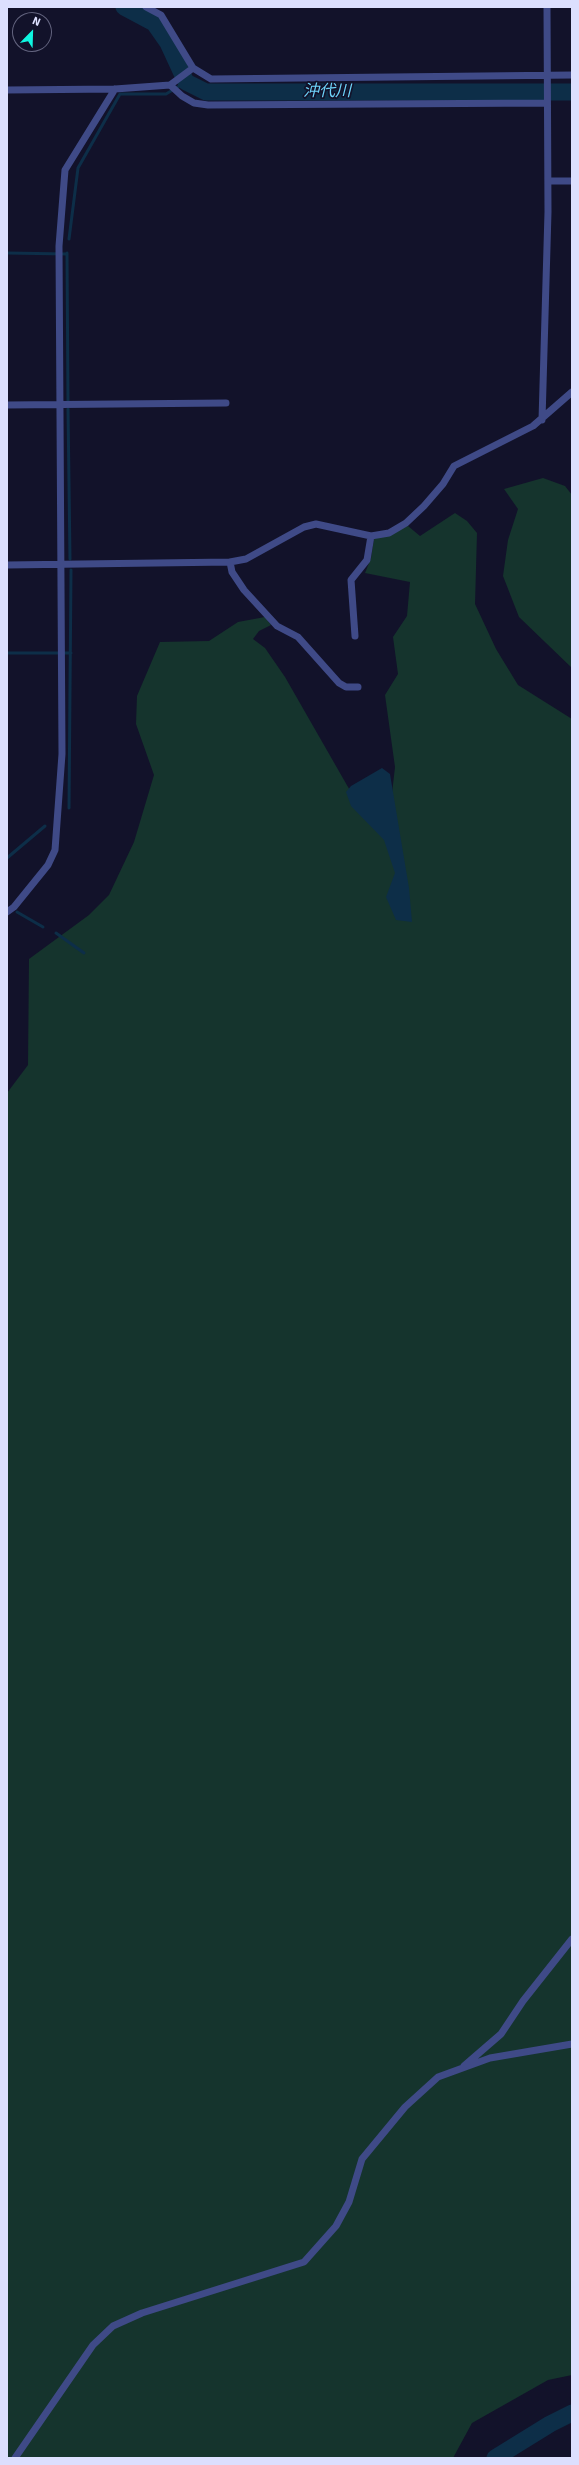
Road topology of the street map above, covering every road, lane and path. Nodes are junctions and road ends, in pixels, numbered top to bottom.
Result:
1 (146, 7) edge
2 (157, 7) edge
3 (547, 7) edge
4 (161, 15) junction
5 (193, 68) junction
6 (547, 75) junction
7 (572, 75) edge
8 (170, 85) junction
9 (115, 89) junction
10 (7, 90) edge
11 (547, 103) junction
12 (548, 180) junction
13 (572, 181) edge
14 (572, 392) edge
15 (226, 403) dead end
16 (59, 404) junction
17 (7, 405) edge
18 (542, 420) junction
19 (371, 536) junction
20 (230, 562) junction
21 (7, 565) edge
22 (62, 565) junction
23 (355, 636) dead end
24 (358, 686) dead end
25 (7, 912) edge
26 (572, 1939) edge
27 (572, 2044) edge
28 (462, 2069) junction
29 (15, 2458) edge

1 - 4 street
2 - 4 street
3 - 6 street
4 - 5 street
5 - 6 street
5 - 8 street
6 - 7 street
6 - 11 street
8 - 9 street
8 - 11 street
9 - 10 street
9 - 16 street
11 - 12 street
12 - 13 street
12 - 18 street
14 - 18 street
15 - 16 street
16 - 17 street
16 - 22 street
18 - 19 street
19 - 20 street
19 - 23 street
20 - 22 street
20 - 24 street
21 - 22 street
22 - 25 street
26 - 28 street
27 - 28 street
28 - 29 street

